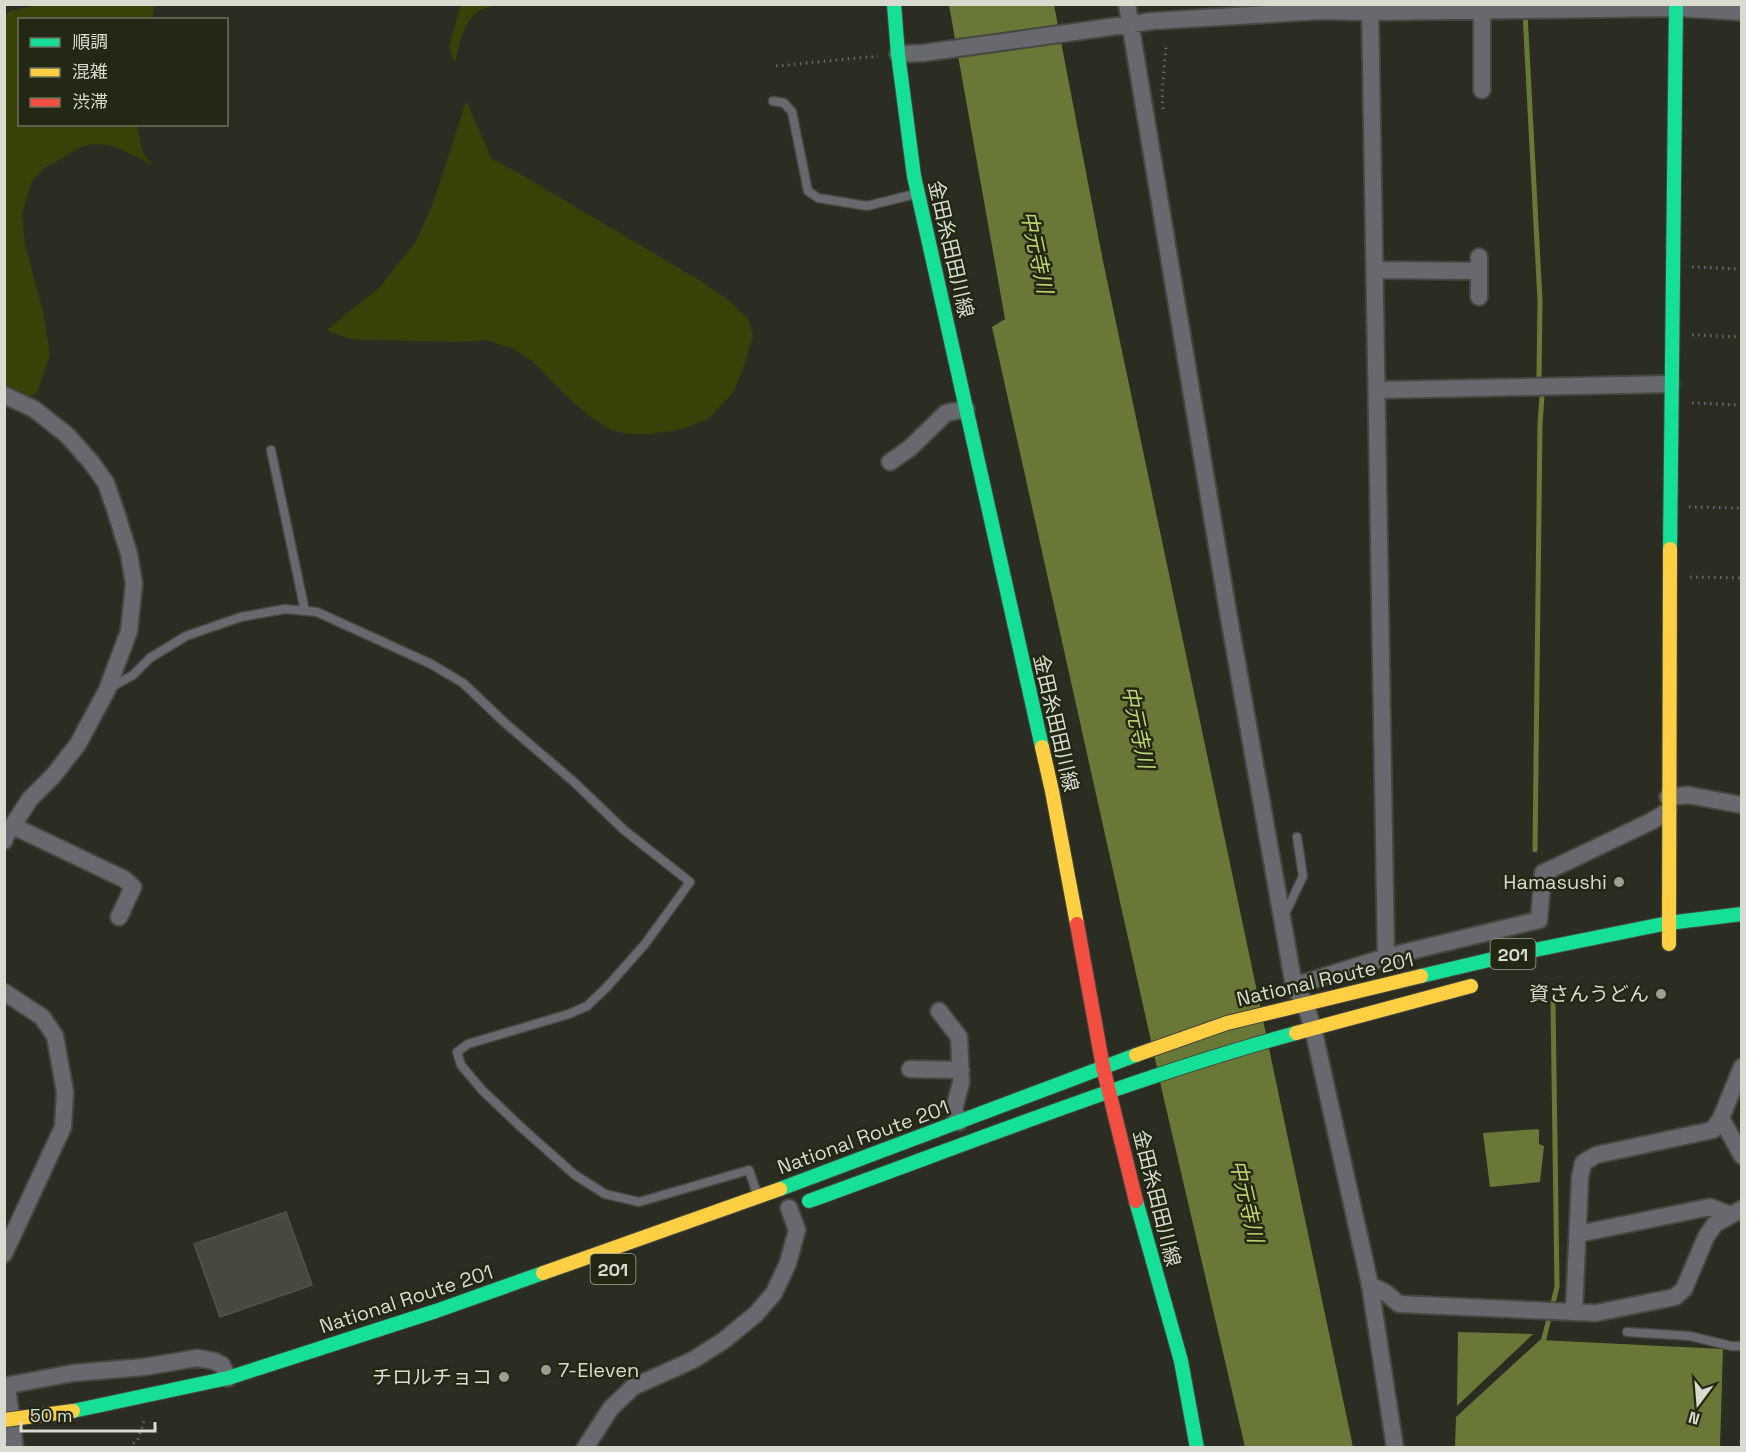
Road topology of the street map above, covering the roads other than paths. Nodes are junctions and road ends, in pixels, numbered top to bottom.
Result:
1 (894, 4) edge
2 (1127, 4) edge
3 (1676, 6) edge
4 (1342, 8) edge
5 (1370, 8) edge
6 (1450, 8) edge
7 (1482, 11) junction
8 (1742, 12) edge
9 (1123, 26) junction
10 (898, 54) junction
11 (1482, 90) dead end
12 (773, 101) dead end
13 (918, 194) junction
14 (1375, 270) junction
15 (1479, 297) dead end
16 (1671, 384) junction
17 (1377, 390) junction
18 (4, 395) edge
19 (966, 409) junction
20 (271, 450) dead end
21 (890, 462) dead end
22 (305, 611) junction
23 (107, 690) junction
24 (1668, 804) junction
25 (1742, 806) edge
26 (9, 833) edge
27 (1297, 837) dead end
28 (1742, 914) edge
29 (119, 917) dead end
30 (1282, 919) junction
31 (1668, 923) junction
32 (1668, 944) dead end
33 (1386, 957) junction
34 (1488, 981) dead end
35 (1294, 986) junction
36 (4, 992) edge
37 (1305, 1004) junction
38 (939, 1011) dead end
39 (1313, 1028) junction
40 (1103, 1067) junction
41 (1742, 1067) edge
42 (910, 1068) dead end
43 (961, 1070) junction
44 (1110, 1092) junction
45 (1721, 1118) junction
46 (959, 1122) junction
47 (1742, 1156) edge
48 (758, 1197) junction
49 (784, 1210) joint
50 (1736, 1212) edge
51 (1578, 1234) junction
52 (4, 1254) edge
53 (1370, 1285) junction
54 (1574, 1312) junction
55 (1627, 1332) dead end
56 (1742, 1346) edge
57 (228, 1378) junction
58 (4, 1386) edge
59 (4, 1420) edge
60 (4, 1441) edge
61 (21, 1442) edge
62 (585, 1448) edge
63 (1197, 1448) edge
64 (1395, 1448) edge

1 - 10 main road, 金田糸田田川線
2 - 9 street
3 - 7 street
3 - 8 street
3 - 16 main road
4 - 5 street
4 - 9 street
5 - 6 street
5 - 14 street
6 - 7 street
7 - 11 street
9 - 10 street
9 - 30 street
10 - 13 main road, 金田糸田田川線
12 - 13 lane
13 - 19 main road, 金田糸田田川線
14 - 15 street
14 - 17 street
16 - 17 street
16 - 24 main road
17 - 33 street
18 - 23 street
19 - 21 street
19 - 40 main road, 金田糸田田川線
20 - 22 lane
22 - 23 lane
22 - 48 lane
23 - 26 street
24 - 25 street
24 - 31 main road
24 - 33 street
26 - 29 street
27 - 30 lane
28 - 31 main road, National Route 201 / 201
30 - 35 street
31 - 32 main road
31 - 37 main road, National Route 201 / 201
33 - 35 street
34 - 39 main road, National Route 201 / 201
35 - 37 street
36 - 52 street
37 - 39 street
37 - 40 main road, National Route 201 / 201
38 - 43 street
39 - 44 main road, National Route 201 / 201
39 - 53 street
40 - 44 main road, 金田糸田田川線
40 - 46 main road, National Route 201 / 201
41 - 45 street
42 - 43 street
43 - 46 street
44 - 49 main road, National Route 201 / 201
44 - 63 main road, 金田糸田田川線
45 - 47 street
45 - 51 street
46 - 48 main road, National Route 201 / 201
48 - 57 main road, National Route 201 / 201
49 - 62 street
50 - 51 street
50 - 54 street
51 - 54 street
53 - 54 street
53 - 64 street
55 - 56 lane
57 - 58 street
57 - 59 main road, National Route 201 / 201, bridge
58 - 61 street
60 - 61 main road

